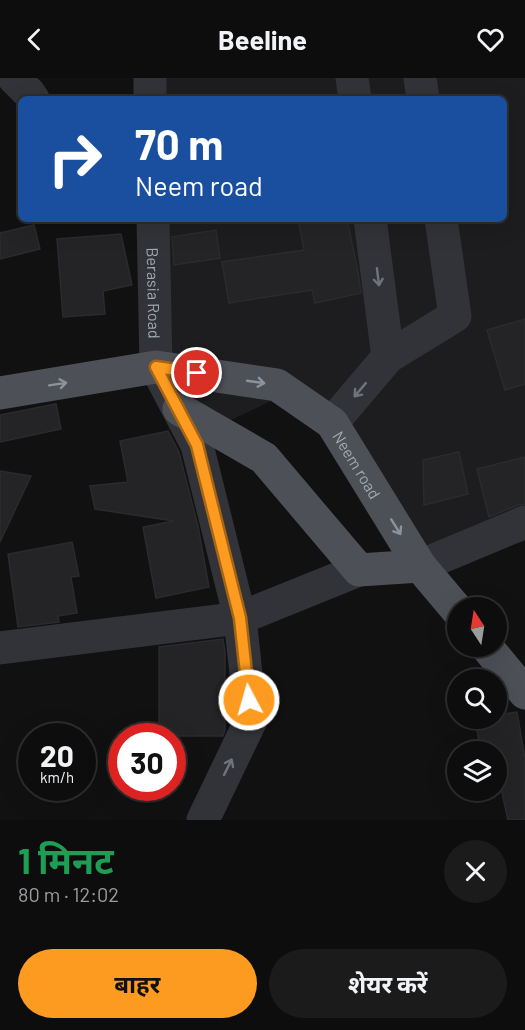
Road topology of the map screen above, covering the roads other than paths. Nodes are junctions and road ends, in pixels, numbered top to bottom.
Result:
1 (14, 78) edge
2 (150, 78) edge
3 (352, 78) edge
4 (420, 78) edge
5 (31, 96) edge
6 (150, 96) edge
7 (355, 96) edge
8 (423, 96) edge
9 (153, 222) edge
10 (370, 222) edge
11 (441, 222) edge
12 (388, 357) junction
13 (156, 367) junction
14 (0, 393) edge
15 (179, 409) junction
16 (332, 423) junction
17 (525, 522) edge
18 (420, 566) junction
19 (359, 570) junction
20 (447, 598) edge
21 (240, 618) junction
22 (0, 648) edge
23 (495, 657) edge
24 (525, 693) edge
25 (203, 820) edge

1 - 5 street
2 - 6 street
3 - 7 street
4 - 8 street
9 - 13 street, Berasia Road
10 -> 12 street
11 - 12 street
12 -> 16 street
14 -> 13 main road, Neem road
13 - 15 street
13 -> 16 main road, Neem road
15 - 19 main road
15 - 21 street
16 -> 18 main road, Neem road
17 - 18 street
18 - 19 main road
18 - 20 main road
19 - 21 street
21 - 22 street
25 -> 21 street
23 - 24 main road

